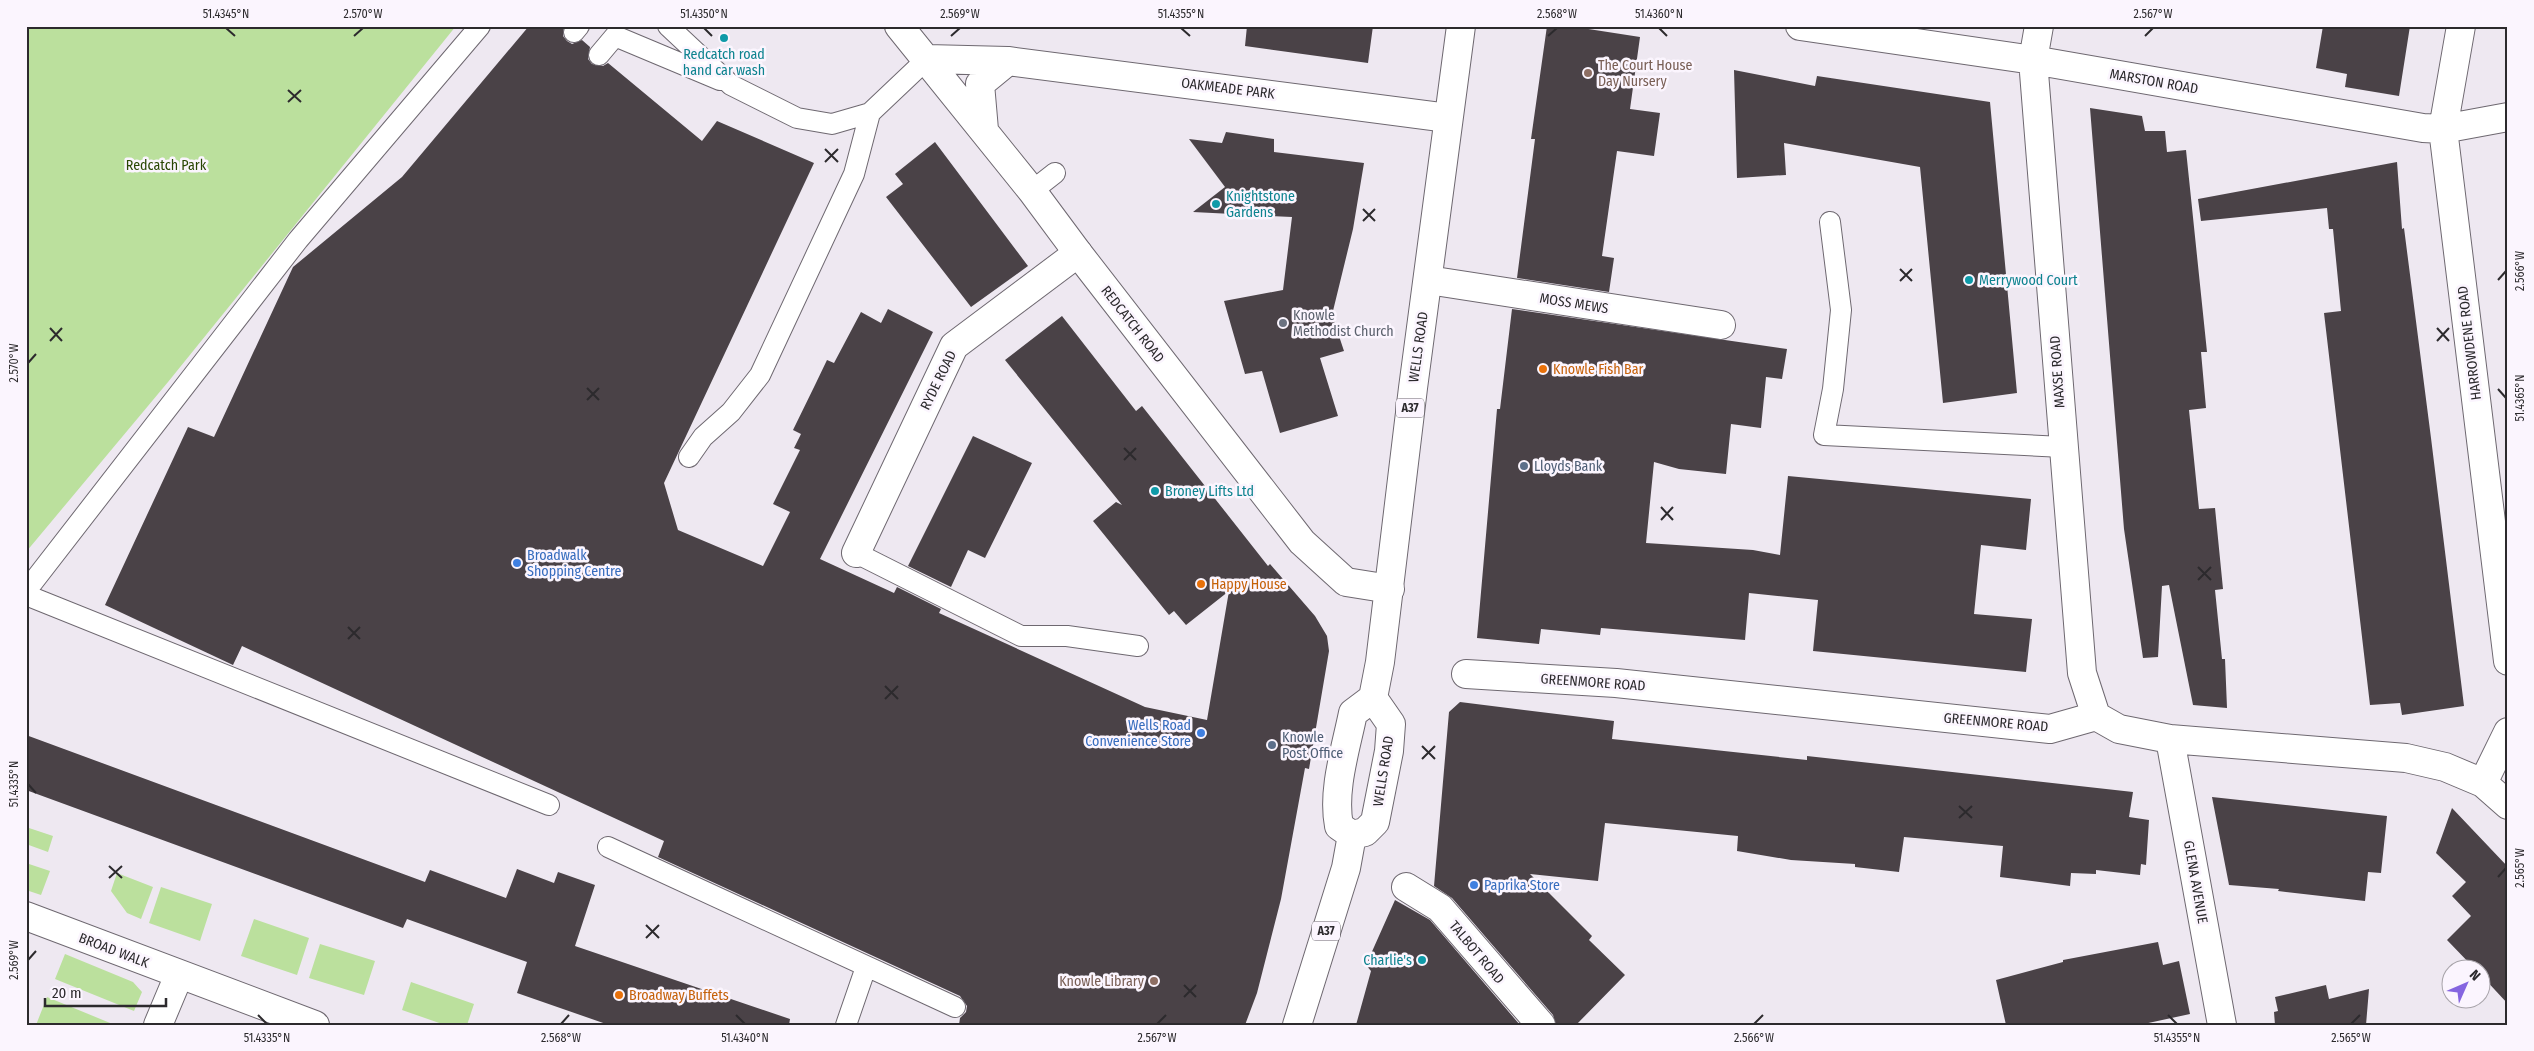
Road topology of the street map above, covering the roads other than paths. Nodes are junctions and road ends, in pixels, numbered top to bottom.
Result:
1 (480, 26) edge
2 (668, 26) edge
3 (899, 26) edge
4 (1461, 26) edge
5 (1800, 26) edge
6 (2039, 26) edge
7 (2461, 26) edge
8 (599, 55) dead end
9 (926, 59) junction
10 (2033, 60) junction
11 (1008, 61) junction
12 (732, 85) junction
13 (870, 112) junction
14 (2508, 117) edge
15 (1448, 118) junction
16 (2442, 129) junction
17 (984, 130) junction
18 (1054, 173) dead end
19 (1032, 191) junction
20 (1830, 222) dead end
21 (1078, 253) junction
22 (1428, 280) junction
23 (1721, 325) dead end
24 (2063, 447) junction
25 (689, 457) dead end
26 (2501, 550) edge
27 (856, 554) joint
28 (1390, 589) junction
29 (26, 591) edge
30 (26, 595) edge
31 (1138, 646) dead end
32 (2508, 661) edge
33 (1466, 674) dead end
34 (1373, 698) junction
35 (2096, 716) junction
36 (2508, 732) edge
37 (2170, 739) junction
38 (2483, 783) junction
39 (550, 805) dead end
40 (2508, 805) edge
41 (1352, 835) junction
42 (608, 847) dead end
43 (1406, 887) dead end
44 (26, 916) edge
45 (866, 967) junction
46 (179, 975) junction
47 (955, 1007) dead end
48 (158, 1025) edge
49 (315, 1025) edge
50 (846, 1025) edge
51 (1297, 1025) edge
52 (1541, 1025) edge
53 (2222, 1025) edge

1 - 29 lane
2 - 12 lane
3 - 9 main road, REDCATCH ROAD
4 - 15 main road, WELLS ROAD / A37
5 - 10 main road, MARSTON ROAD
6 - 10 main road, MAXSE ROAD
7 - 16 main road, HARROWDENE ROAD
8 - 12 lane
9 - 11 main road, OAKMEADE PARK
9 - 13 lane
9 - 17 main road, REDCATCH ROAD
10 - 16 main road, MARSTON ROAD
10 - 24 main road, MAXSE ROAD
11 - 15 main road, OAKMEADE PARK
11 - 17 main road
12 - 13 lane
13 - 25 lane
14 - 16 main road, MARSTON ROAD
15 - 22 main road, WELLS ROAD / A37
16 - 26 main road, HARROWDENE ROAD
17 - 19 main road, REDCATCH ROAD
18 - 19 lane
19 - 21 main road, REDCATCH ROAD
20 - 24 lane
21 - 27 main road, RYDE ROAD
21 - 28 main road, REDCATCH ROAD
22 - 23 main road, MOSS MEWS
22 - 28 main road, WELLS ROAD / A37
24 - 35 main road, MAXSE ROAD
26 - 32 main road, HARROWDENE ROAD
27 - 31 lane
28 - 34 main road, WELLS ROAD / A37
30 - 39 lane
33 - 35 main road, GREENMORE ROAD
34 - 41 main road
34 - 41 main road, WELLS ROAD
35 - 37 main road
36 - 38 main road
37 - 38 main road
37 - 53 main road, GLENA AVENUE
38 - 40 main road
41 - 51 main road, A37
42 - 45 lane
43 - 52 main road, TALBOT ROAD
44 - 46 main road, BROAD WALK
45 - 47 lane
45 - 50 lane
46 - 48 main road
46 - 49 main road, BROAD WALK

